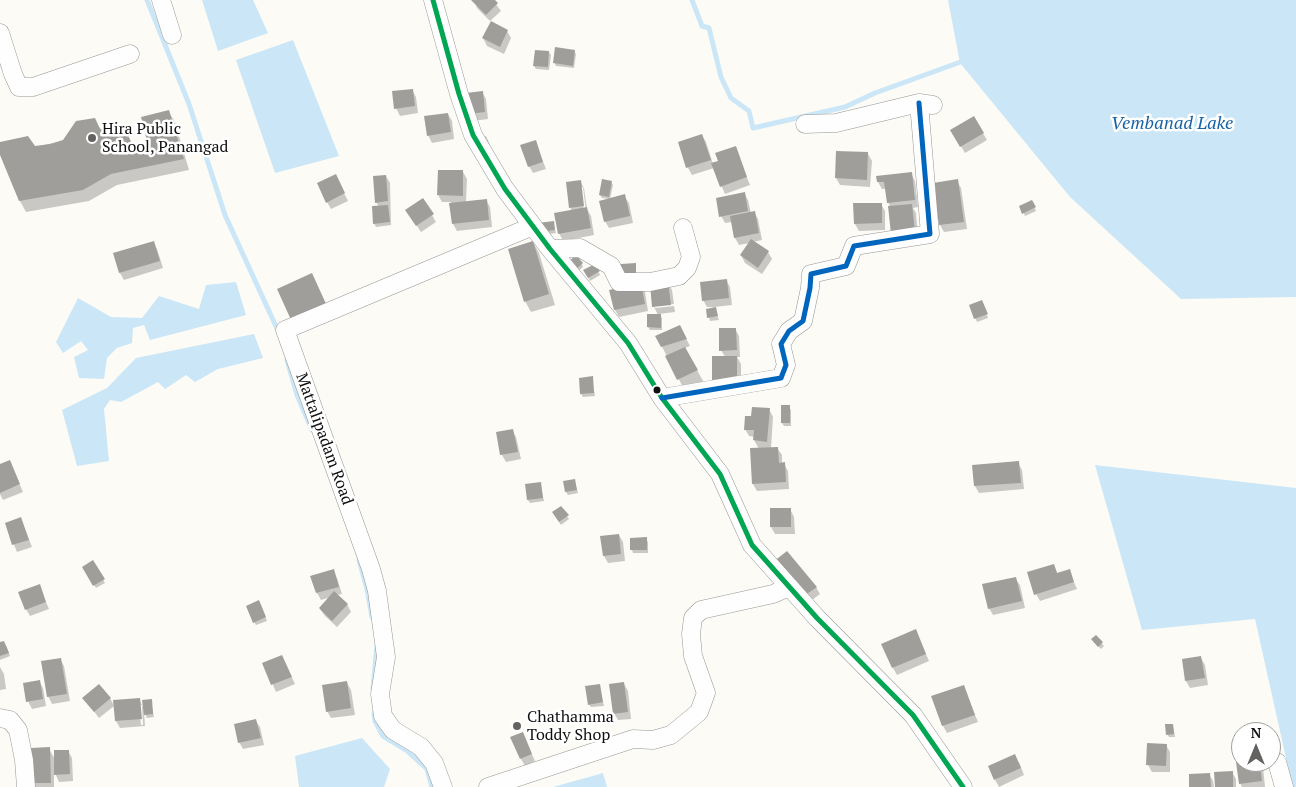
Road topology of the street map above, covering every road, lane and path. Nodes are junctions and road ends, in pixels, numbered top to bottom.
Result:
1 (162, 0) edge
2 (433, 0) edge
3 (0, 32) edge
4 (172, 34) dead end
5 (130, 54) dead end
6 (805, 124) dead end
7 (533, 226) junction
8 (683, 228) dead end
9 (550, 250) junction
10 (662, 398) junction
11 (789, 587) junction
12 (0, 718) edge
13 (1280, 772) edge
14 (26, 787) edge
15 (443, 787) edge
16 (488, 787) edge
17 (962, 787) edge
18 (1284, 787) edge

1 - 4 street
2 - 7 street
3 - 5 street
6 - 10 street
7 - 9 street
7 - 15 street, Mattalipadam Road
8 - 9 street
9 - 10 street
10 - 11 street
11 - 16 street
11 - 17 street
12 - 14 street
13 - 18 street

